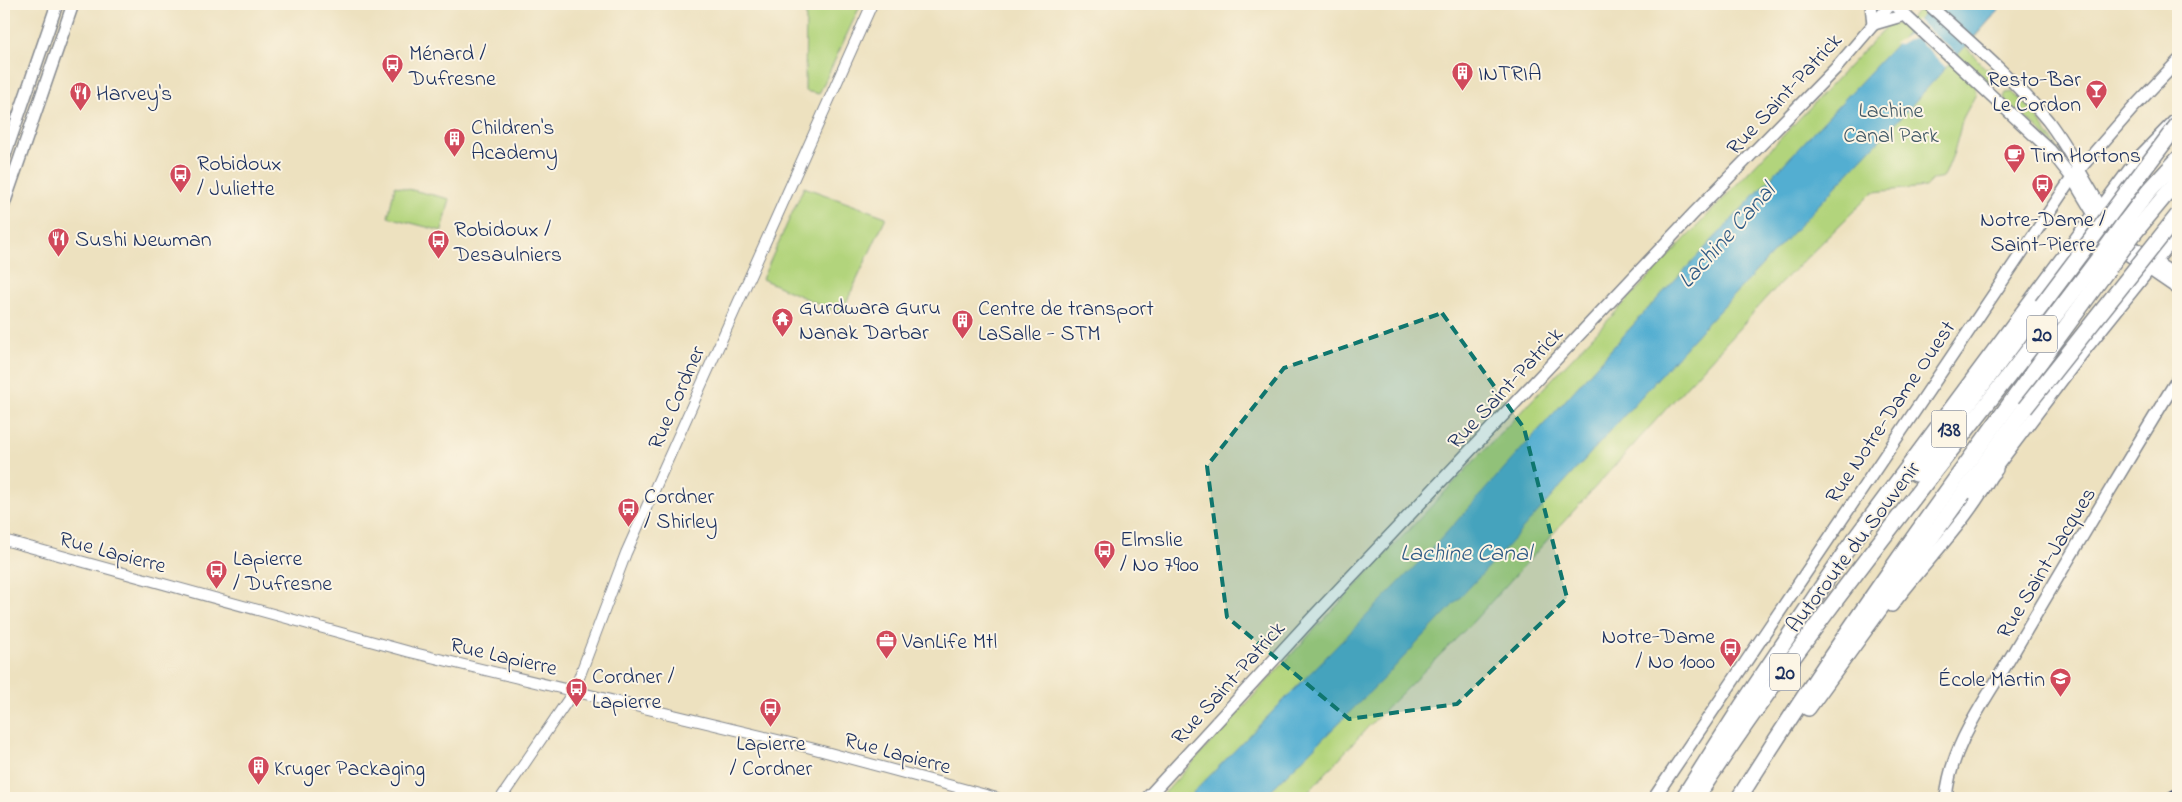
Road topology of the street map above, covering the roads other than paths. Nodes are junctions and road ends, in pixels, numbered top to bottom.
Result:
1 (57, 4) edge
2 (73, 4) edge
3 (872, 4) edge
4 (1871, 4) edge
5 (1892, 4) edge
6 (1928, 4) edge
7 (1906, 17) junction
8 (1873, 25) junction
9 (2178, 61) edge
10 (2178, 118) edge
11 (2178, 124) edge
12 (4, 158) edge
13 (2178, 160) edge
14 (2075, 174) junction
15 (2178, 180) edge
16 (4, 204) edge
17 (2098, 212) junction
18 (2178, 215) edge
19 (2130, 227) junction
20 (2178, 234) edge
21 (2112, 252) junction
22 (2153, 266) junction
23 (2178, 277) edge
24 (2178, 289) edge
25 (2178, 378) edge
26 (1995, 469) junction
27 (4, 540) edge
28 (1926, 545) junction
29 (1892, 606) dead end
30 (1786, 641) junction
31 (574, 691) junction
32 (501, 798) edge
33 (997, 798) edge
34 (1147, 798) edge
35 (1654, 798) edge
36 (1683, 798) edge
37 (1696, 798) edge
38 (1741, 798) edge
39 (1946, 798) edge

1 - 12 main road
2 - 16 main road
3 - 31 street, Rue Cordner
4 - 8 main road
5 - 7 main road
5 - 8 main road, Rue Saint-Patrick
6 - 14 main road
7 - 8 main road
7 - 14 main road
8 - 34 main road, Rue Saint-Patrick
9 - 14 main road, Rue Notre-Dame Ouest
10 - 17 main road
11 - 30 highway, 138, bridge
13 - 19 highway, Autoroute du Souvenir / 20
14 - 17 main road
14 - 35 main road, Rue Notre-Dame Ouest
15 - 19 highway, Autoroute du Souvenir / 20
17 - 22 main road
17 - 30 highway
18 - 28 highway, 138, bridge
19 - 21 highway, Autoroute du Souvenir / 20, bridge
20 - 22 main road
21 - 37 highway, Autoroute du Souvenir / 20
21 - 38 highway, Autoroute du Souvenir / 20
22 - 23 main road
22 - 24 main road
22 - 26 main road
25 - 39 main road, Rue Saint-Jacques
26 - 28 highway
26 - 29 main road
27 - 31 street, Rue Lapierre
28 - 38 highway, 138
30 - 36 highway, 138
31 - 32 street, Rue Cordner
31 - 33 street, Rue Lapierre

